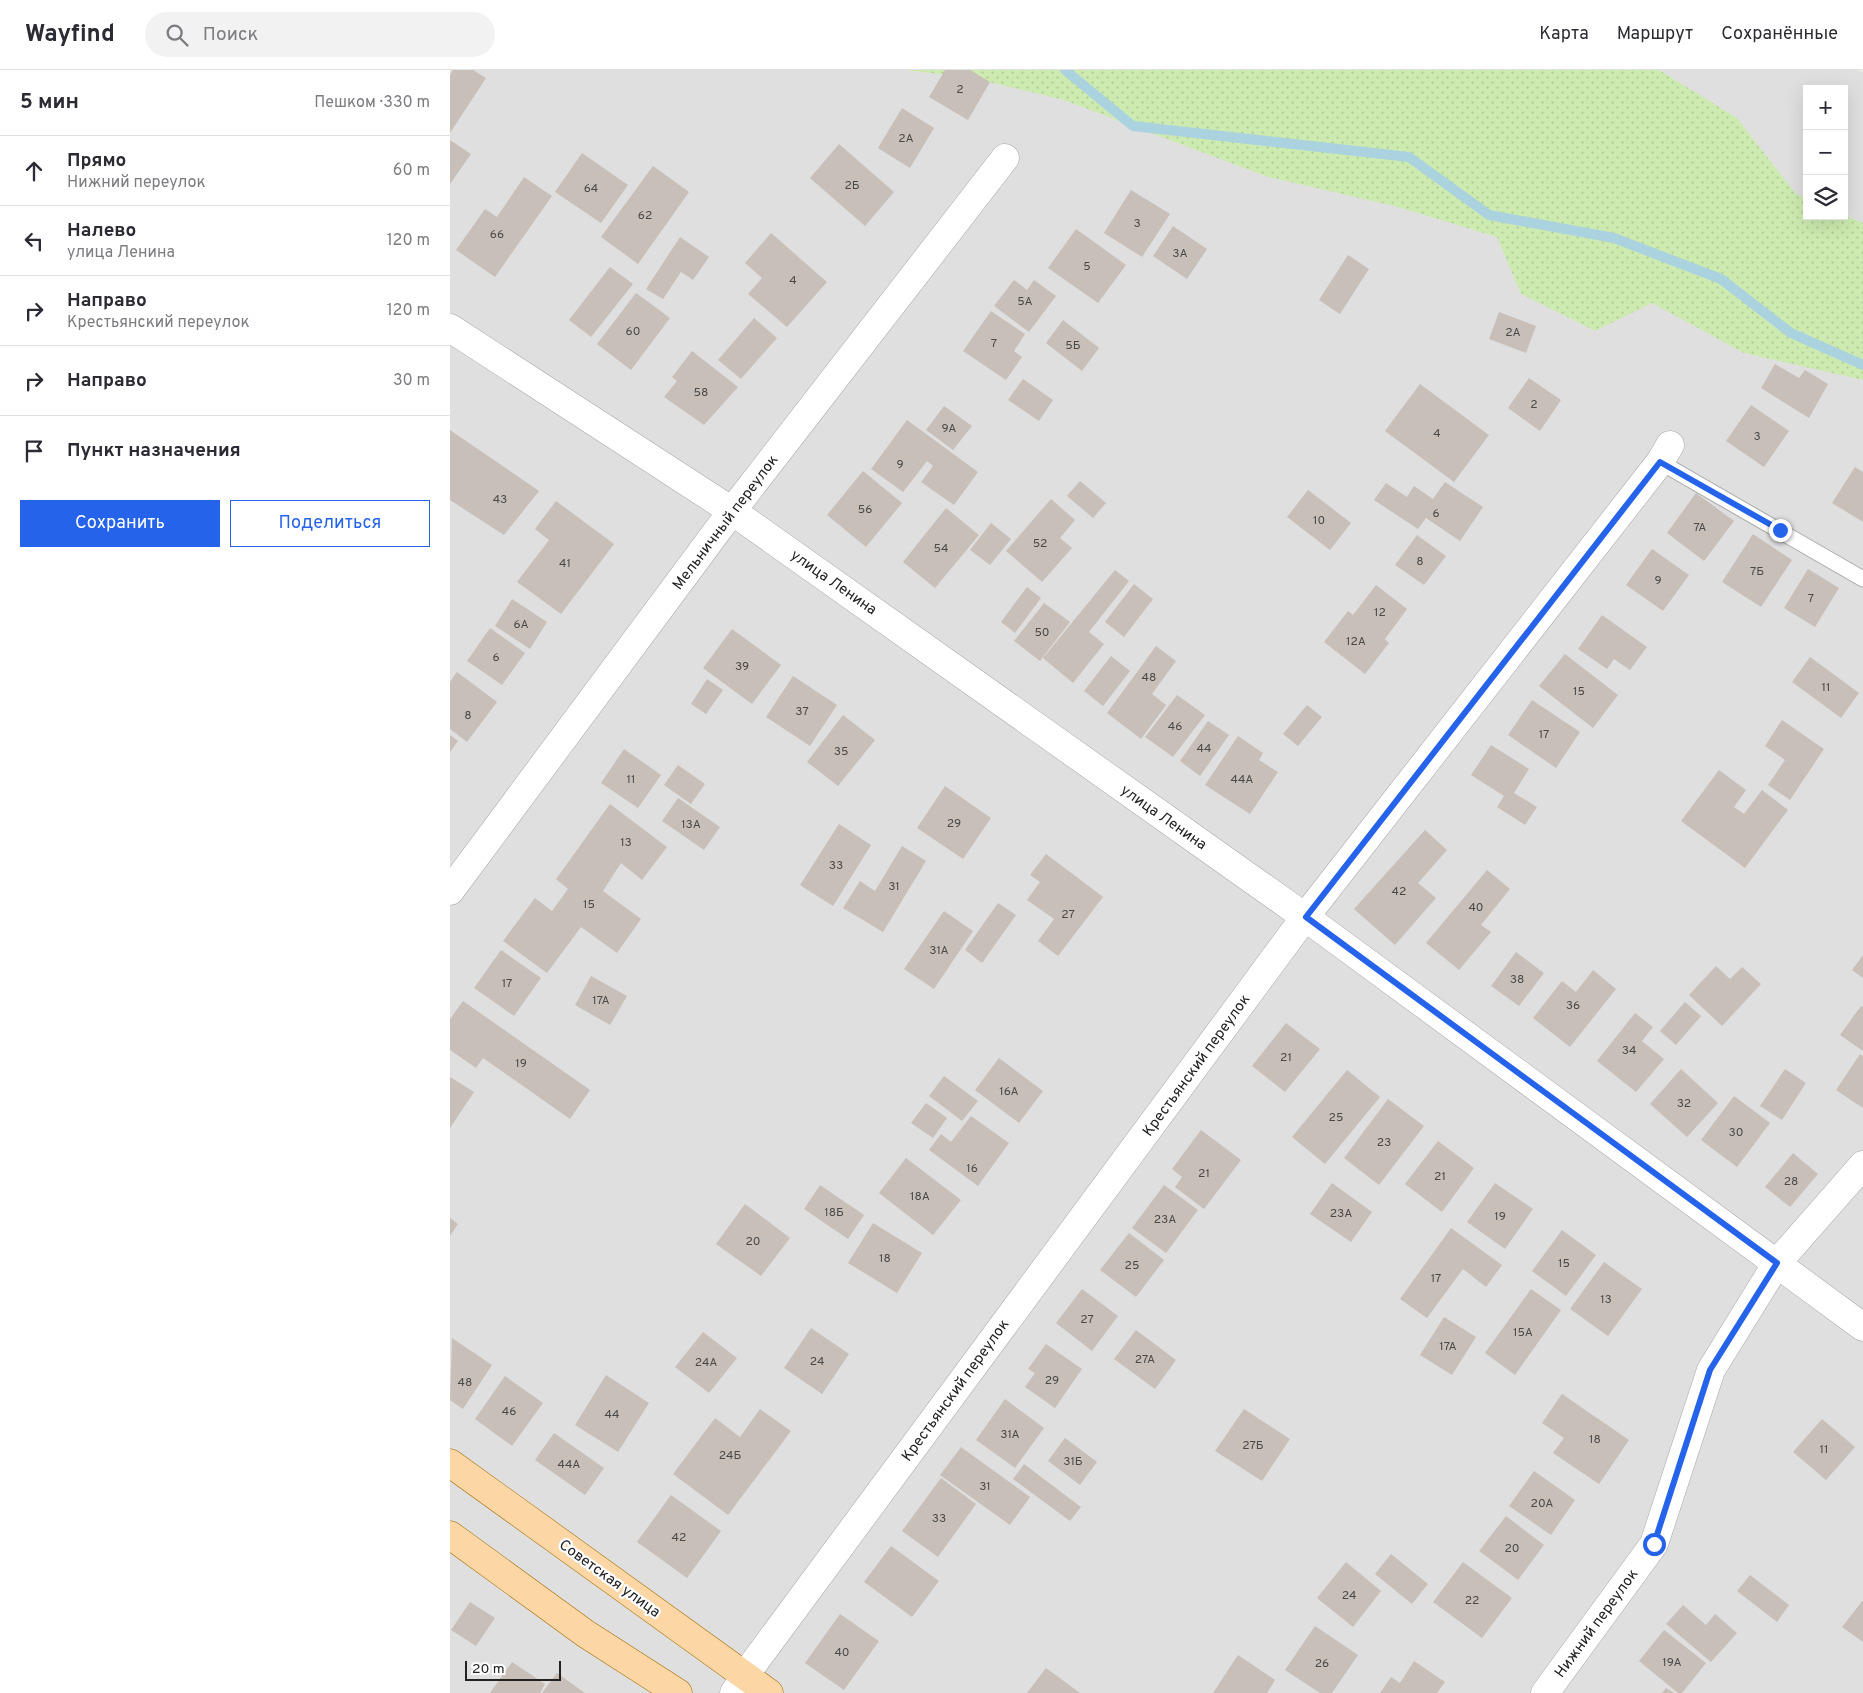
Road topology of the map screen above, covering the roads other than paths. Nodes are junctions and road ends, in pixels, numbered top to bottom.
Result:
1 (1005, 158) dead end
2 (450, 328) edge
3 (1665, 453) joint
4 (732, 511) junction
5 (1863, 579) edge
6 (450, 891) edge
7 (1306, 917) junction
8 (1863, 1165) edge
9 (1777, 1263) junction
10 (1863, 1327) edge
11 (450, 1463) edge
12 (450, 1535) edge
13 (739, 1684) edge
14 (678, 1693) edge
15 (769, 1693) edge
16 (1545, 1693) edge

1 - 4 street, Мельничный переулок
2 - 4 street, улица Ленина
3 - 5 lane
3 - 7 street, Крестьянский переулок
4 - 6 street, Мельничный переулок
4 - 7 street, улица Ленина
7 - 9 street, улица Ленина
7 - 13 street, Крестьянский переулок
8 - 9 street, Нижний переулок
9 - 10 street, улица Ленина
9 - 16 street, Нижний переулок
11 - 13 main road, Советская улица
12 - 14 main road
13 - 15 main road, Советская улица

